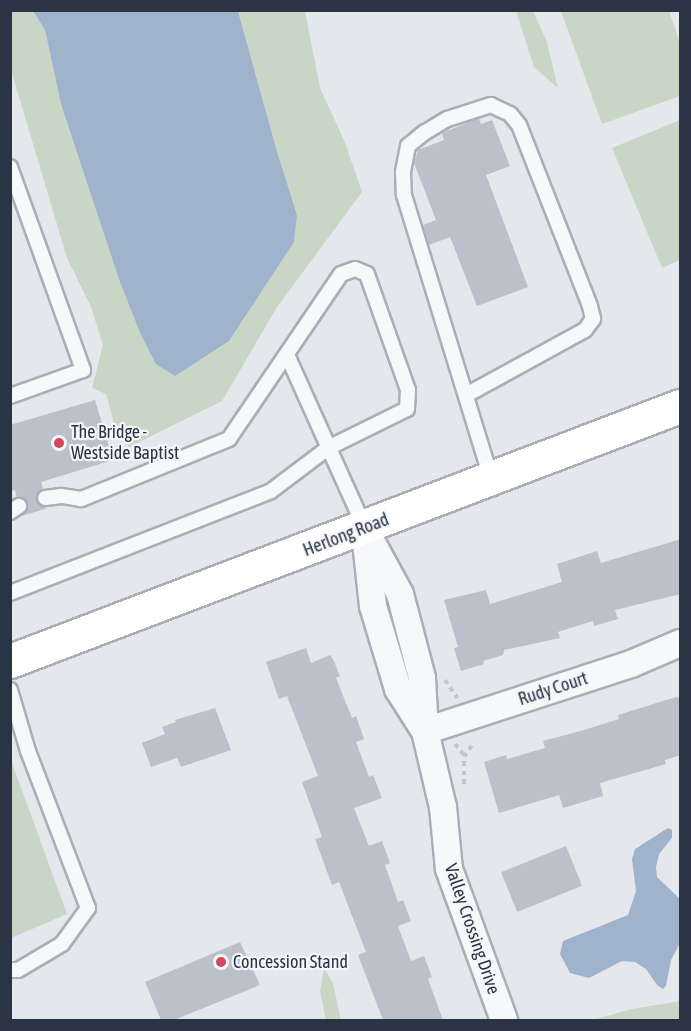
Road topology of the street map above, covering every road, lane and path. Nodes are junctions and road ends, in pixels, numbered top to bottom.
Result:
1 (10, 167) edge
2 (288, 357) junction
3 (468, 394) junction
4 (10, 396) edge
5 (681, 406) edge
6 (328, 448) junction
7 (491, 477) junction
8 (45, 498) dead end
9 (364, 528) junction
10 (10, 593) edge
11 (681, 643) edge
12 (10, 661) edge
13 (10, 690) edge
14 (425, 730) junction
15 (480, 739) dead end
16 (464, 794) dead end
17 (10, 970) edge
18 (504, 1020) edge

1 - 4 lane
2 - 6 lane
2 - 6 lane
2 - 8 lane
3 - 3 lane
3 - 7 lane
5 - 7 street, Herlong Road
6 - 9 lane
6 - 10 lane
7 - 9 street, Herlong Road
9 - 12 street, Herlong Road
9 - 14 street, Valley Crossing Drive
11 - 14 street, Rudy Court
13 - 17 lane
14 - 18 street, Valley Crossing Drive
15 - 16 path

